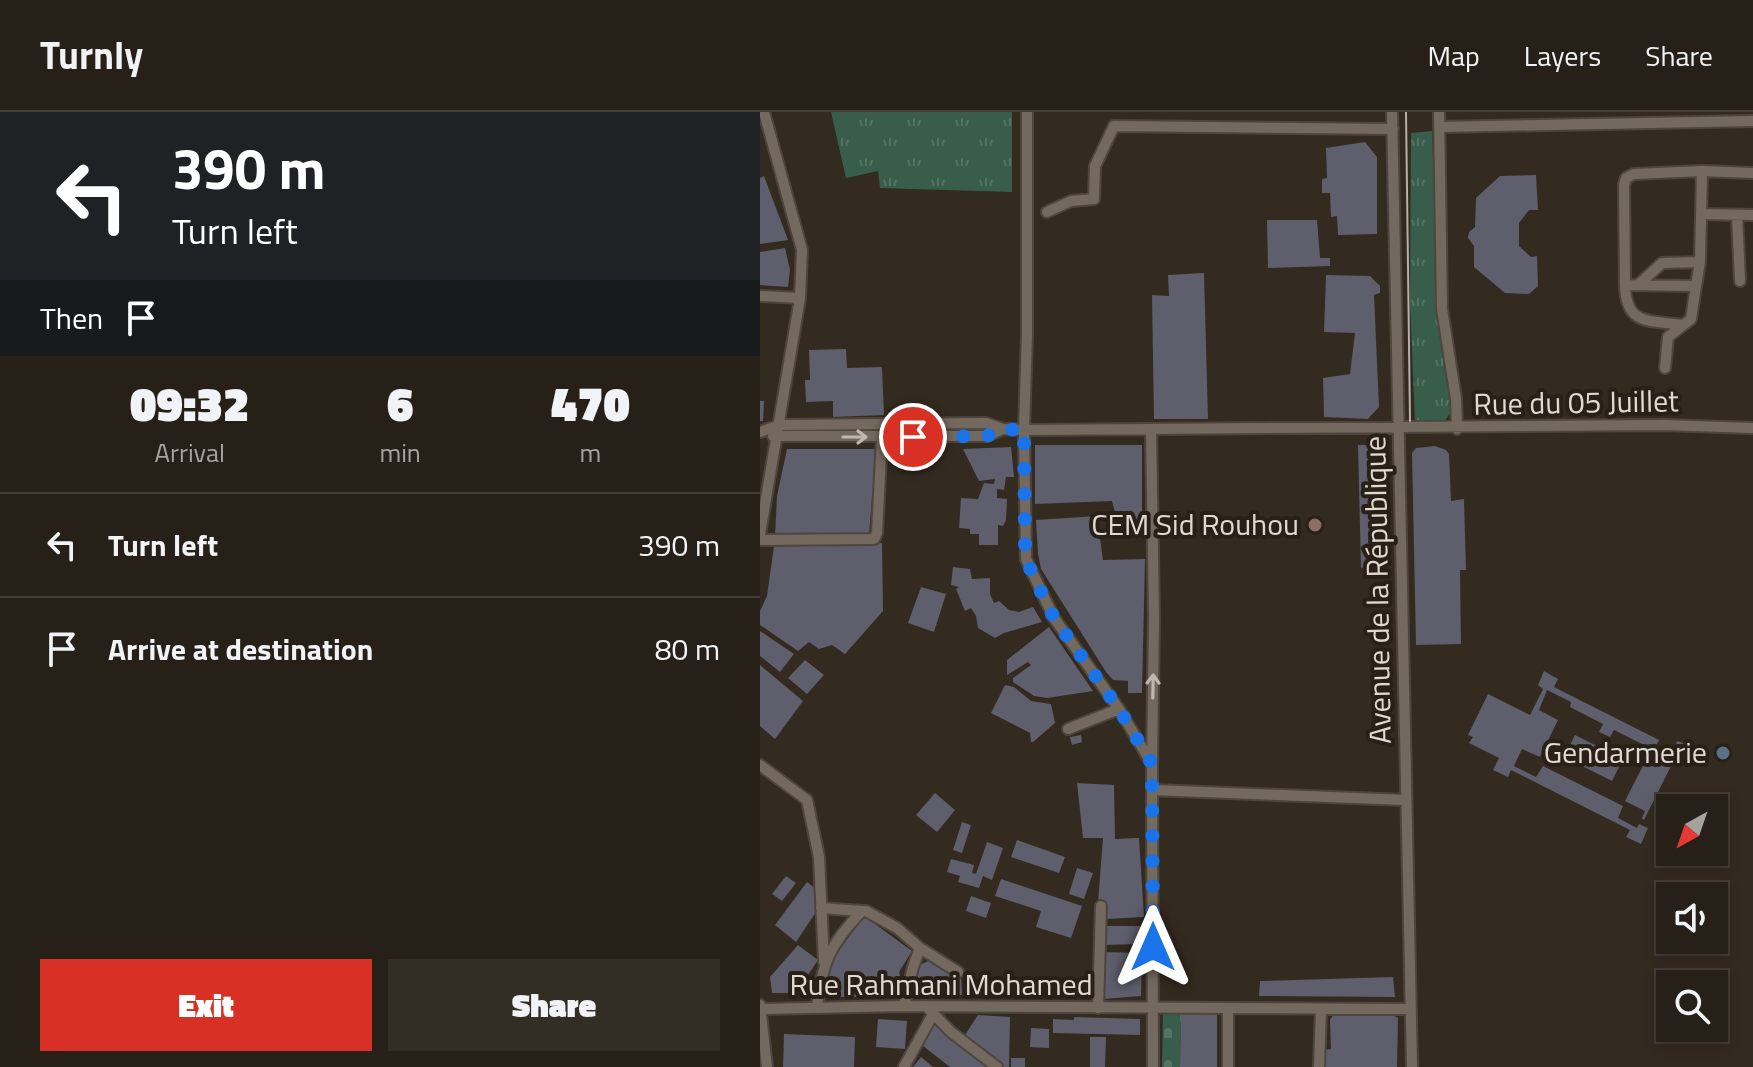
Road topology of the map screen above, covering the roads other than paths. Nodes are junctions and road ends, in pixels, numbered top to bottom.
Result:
1 (764, 112) edge
2 (1027, 112) edge
3 (1392, 112) edge
4 (1439, 112) edge
5 (1753, 121) edge
6 (1439, 127) junction
7 (1393, 129) junction
8 (1702, 171) junction
9 (1753, 173) edge
10 (1047, 212) dead end
11 (1702, 214) junction
12 (1737, 215) junction
13 (1753, 215) edge
14 (1700, 262) junction
15 (1740, 281) dead end
16 (1625, 285) junction
17 (1638, 285) junction
18 (1696, 286) junction
19 (760, 296) edge
20 (800, 298) junction
21 (1683, 325) junction
22 (1665, 368) dead end
23 (779, 425) junction
24 (1399, 428) junction
25 (1753, 428) edge
26 (1003, 429) junction
27 (1151, 429) junction
28 (1457, 429) junction
29 (1024, 430) junction
30 (762, 432) edge
31 (882, 436) junction
32 (777, 437) junction
33 (760, 537) edge
34 (1119, 709) junction
35 (1068, 729) dead end
36 (1152, 764) junction
37 (760, 765) edge
38 (1153, 790) junction
39 (1406, 800) junction
40 (1101, 906) dead end
41 (821, 908) junction
42 (862, 911) junction
43 (920, 948) junction
44 (824, 964) junction
45 (958, 972) dead end
46 (760, 1003) edge
47 (904, 1006) junction
48 (817, 1007) junction
49 (1098, 1008) junction
50 (1152, 1008) junction
51 (761, 1009) edge
52 (1228, 1009) junction
53 (1321, 1009) junction
54 (1410, 1009) junction
55 (929, 1010) junction
56 (767, 1067) edge
57 (904, 1067) edge
58 (997, 1067) edge
59 (1153, 1067) edge
60 (1228, 1067) edge
61 (1319, 1067) edge
62 (1412, 1067) edge

1 - 20 street
2 - 29 street
3 - 7 street, Avenue de la République
4 - 6 street
5 - 6 street
6 - 28 street
7 - 10 street
7 - 24 street, Avenue de la République
8 - 9 street
8 - 11 street
8 - 16 street
11 - 12 street
11 - 14 street
12 - 13 street
12 - 15 street
14 - 17 street
14 - 18 street
16 - 17 street
16 - 21 street
17 - 18 street
18 - 21 street
19 - 20 street
20 - 23 street
21 - 22 street
23 - 26 street
23 - 30 street
23 - 32 street
24 - 27 street, Rue du 05 Juillet
24 - 28 street, Rue du 05 Juillet
24 - 39 street, Avenue de la République
25 - 28 street, Rue du 05 Juillet
26 - 29 street, Rue du 05 Juillet
26 - 31 street
27 - 29 street, Rue du 05 Juillet
36 -> 27 street
29 - 34 street
30 - 32 street
32 -> 31 street
31 - 33 street
32 - 33 street
34 - 35 street
34 - 36 street
36 - 38 street
37 - 41 street
38 - 39 street
38 - 50 street
39 - 54 street, Avenue de la République
40 - 49 street
41 - 42 street
41 - 44 street
42 - 43 street
42 - 44 street
43 - 45 street
43 - 47 street
44 - 48 street
46 - 51 street
47 - 48 street, Rue Rahmani Mohamed
47 - 55 street, Rue Rahmani Mohamed
48 - 51 street, Rue Rahmani Mohamed
49 - 50 street, Rue Rahmani Mohamed
49 - 55 street, Rue Rahmani Mohamed
50 - 52 street, Rue Rahmani Mohamed
50 - 59 street
51 - 56 street
52 - 53 street, Rue Rahmani Mohamed
52 - 60 street
53 - 54 street, Rue Rahmani Mohamed
53 - 61 street
54 - 62 street, Avenue de la République
55 - 57 street
55 - 58 street

